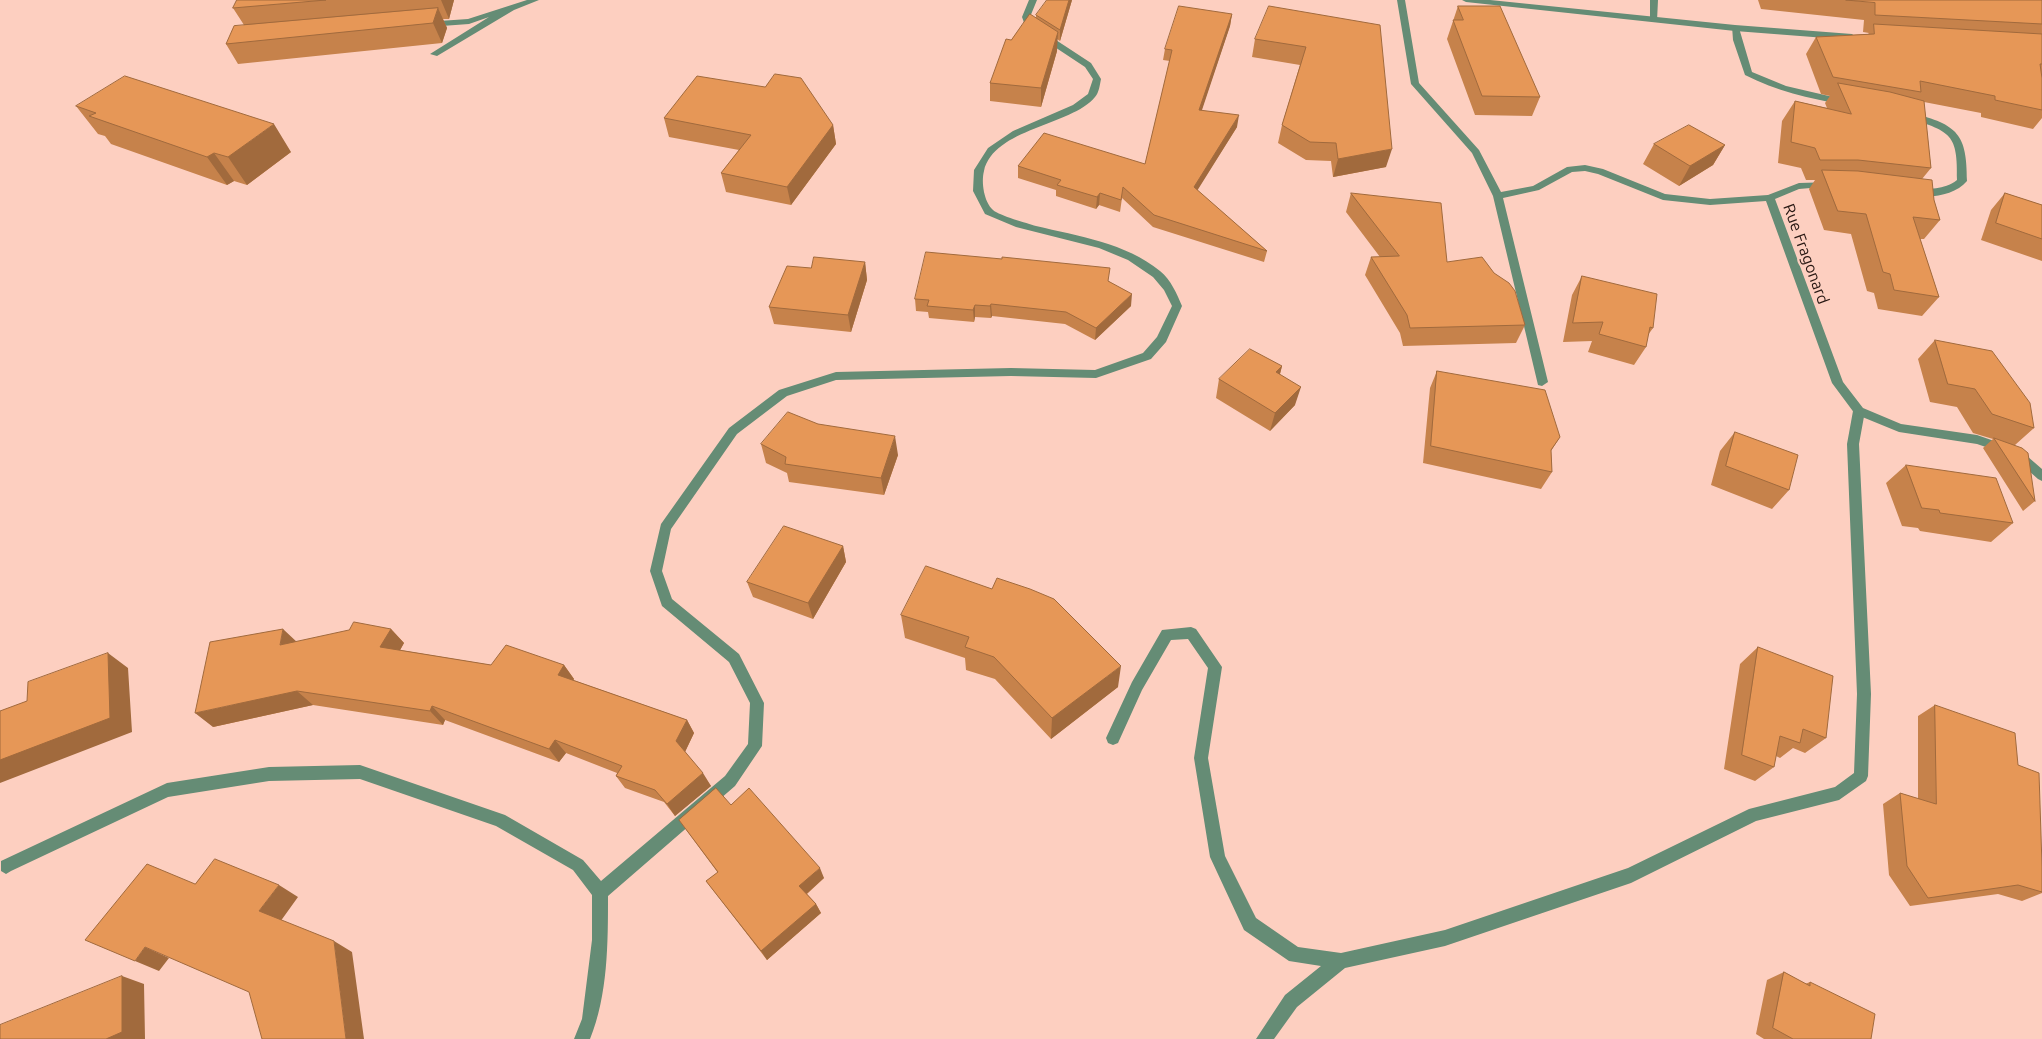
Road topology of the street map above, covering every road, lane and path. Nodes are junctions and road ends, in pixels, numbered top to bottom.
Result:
1 (535, 0) edge
2 (1033, 0) edge
3 (1401, 0) edge
4 (1466, 0) edge
5 (1654, 0) edge
6 (511, 8) junction
7 (1654, 19) junction
8 (419, 25) edge
9 (1736, 28) junction
10 (1866, 38) edge
11 (434, 54) dead end
12 (1858, 105) edge
13 (1904, 114) edge
14 (1841, 185) edge
15 (1907, 193) edge
16 (1498, 196) junction
17 (1770, 198) junction
18 (1542, 382) dead end
19 (1859, 411) junction
20 (2042, 476) edge
21 (1113, 738) dead end
22 (6, 866) dead end
23 (600, 892) junction
24 (1341, 961) junction
25 (582, 1039) edge
26 (1264, 1039) edge

1 - 6 street
2 - 23 street
3 - 16 street
4 - 7 street
5 - 7 street
6 - 8 street
6 - 11 street
7 - 9 street
9 - 10 street
9 - 12 street
13 - 15 street
14 - 17 street, Rue Fragonard
16 - 17 street
16 - 18 street
17 - 19 street, Rue Fragonard
19 - 20 street
19 - 24 street
21 - 24 street
22 - 23 street
23 - 25 street
24 - 26 street

